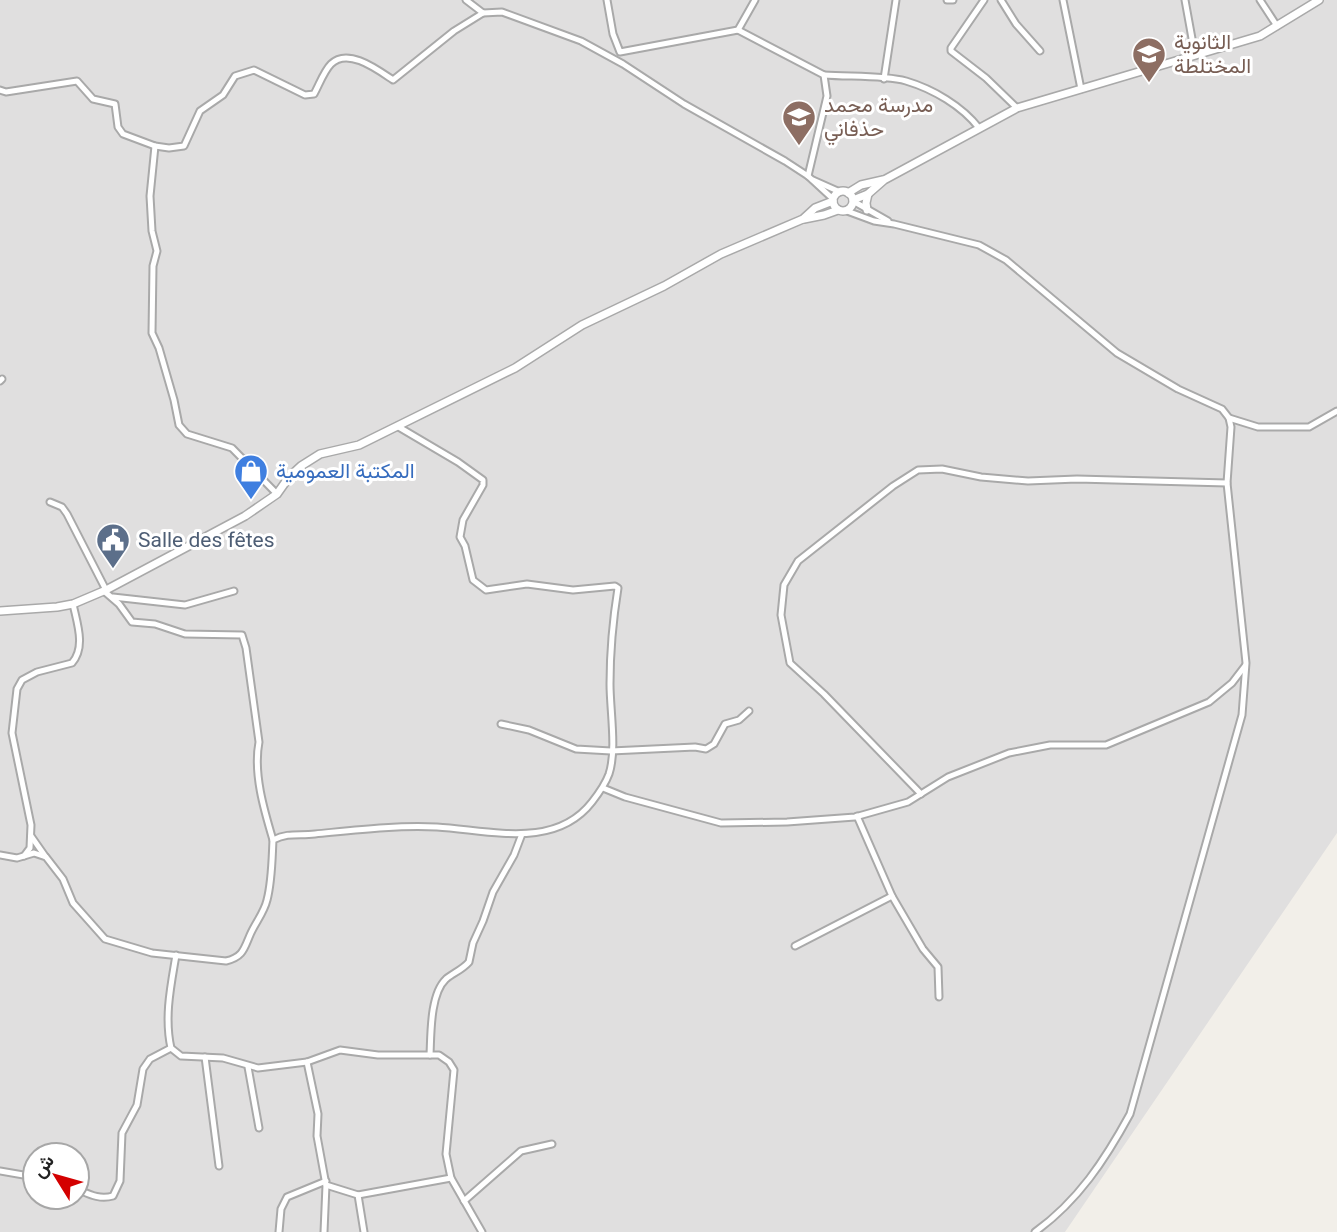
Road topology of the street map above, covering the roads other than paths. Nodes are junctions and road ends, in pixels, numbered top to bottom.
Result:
1 (466, 0) edge
2 (607, 0) edge
3 (755, 0) edge
4 (896, 0) edge
5 (947, 0) edge
6 (953, 0) edge
7 (984, 0) edge
8 (1001, 0) edge
9 (1063, 0) edge
10 (1185, 0) edge
11 (1260, 0) edge
12 (1319, 0) edge
13 (483, 13) junction
14 (1277, 26) junction
15 (738, 30) junction
16 (1040, 51) dead end
17 (620, 52) junction
18 (1195, 55) junction
19 (623, 64) junction
20 (824, 75) junction
21 (884, 79) junction
22 (1081, 89) junction
23 (0, 90) edge
24 (1017, 108) junction
25 (979, 128) junction
26 (155, 146) junction
27 (811, 178) junction
28 (884, 180) junction
29 (844, 192) junction
30 (868, 194) junction
31 (829, 199) junction
32 (853, 201) junction
33 (838, 210) junction
34 (867, 210) junction
35 (847, 211) junction
36 (803, 219) junction
37 (894, 223) junction
38 (1337, 411) edge
39 (1229, 418) junction
40 (397, 426) junction
41 (1227, 483) junction
42 (277, 494) junction
43 (50, 502) dead end
44 (234, 591) dead end
45 (107, 593) junction
46 (73, 604) junction
47 (0, 611) edge
48 (1246, 663) junction
49 (1232, 683) junction
50 (1245, 690) junction
51 (749, 711) dead end
52 (501, 724) dead end
53 (611, 751) junction
54 (603, 788) junction
55 (920, 794) junction
56 (857, 816) junction
57 (522, 834) junction
58 (31, 836) junction
59 (273, 840) junction
60 (0, 855) edge
61 (24, 856) junction
62 (46, 857) junction
63 (892, 896) junction
64 (795, 946) dead end
65 (176, 955) junction
66 (939, 997) dead end
67 (171, 1048) junction
68 (430, 1055) junction
69 (205, 1058) junction
70 (307, 1062) junction
71 (248, 1067) junction
72 (259, 1128) dead end
73 (552, 1144) dead end
74 (219, 1166) dead end
75 (0, 1171) edge
76 (21, 1175) edge
77 (451, 1178) junction
78 (326, 1183) junction
79 (358, 1195) junction
80 (91, 1196) edge
81 (464, 1202) junction
82 (279, 1232) edge
83 (324, 1232) edge
84 (364, 1232) edge
85 (482, 1232) edge
86 (1035, 1232) edge

1 - 13 street
2 - 17 street
3 - 15 street
4 - 21 street
5 - 6 street
7 - 24 street
8 - 16 street
9 - 22 street
10 - 18 street
11 - 14 street
12 - 14 street
13 - 19 street
13 - 26 street
14 - 18 street
15 - 17 street
15 - 20 street
17 - 19 street
18 - 22 street
19 - 27 street
20 - 21 street
20 - 27 street
21 - 25 street
22 - 24 street
23 - 26 street
24 - 25 street
25 - 28 street
26 - 42 street
27 - 29 street
27 - 31 street
28 - 29 street
28 - 30 street
29 - 31 street
29 - 32 street
30 - 32 street
30 - 34 street
31 - 33 street
31 - 36 street
32 - 34 street
32 - 35 street
33 - 35 street
33 - 36 street
34 - 37 street
35 - 37 street
36 - 40 street
37 - 39 street
38 - 39 street
39 - 41 street
40 - 42 street
40 - 53 street
41 - 48 street
41 - 55 street
42 - 45 street
43 - 45 street
44 - 45 street
45 - 46 street
45 - 59 street
46 - 47 street
46 - 58 street
48 - 49 street
48 - 50 street
49 - 50 street
49 - 55 street
50 - 86 street
51 - 53 street
52 - 53 street
53 - 54 street
54 - 56 street
54 - 57 street
55 - 56 street
56 - 63 street
57 - 59 street
57 - 68 street
58 - 61 street
58 - 62 street
59 - 65 street
60 - 61 street
61 - 62 street
62 - 65 street
63 - 64 street
63 - 66 street
65 - 67 street
67 - 69 street
67 - 80 street
68 - 70 street
68 - 77 street
69 - 71 street
69 - 74 street
70 - 71 street
70 - 78 street
71 - 72 street
73 - 81 street
75 - 76 street
77 - 79 street
77 - 81 street
78 - 79 street
78 - 82 street
78 - 83 street
79 - 84 street
81 - 85 street

